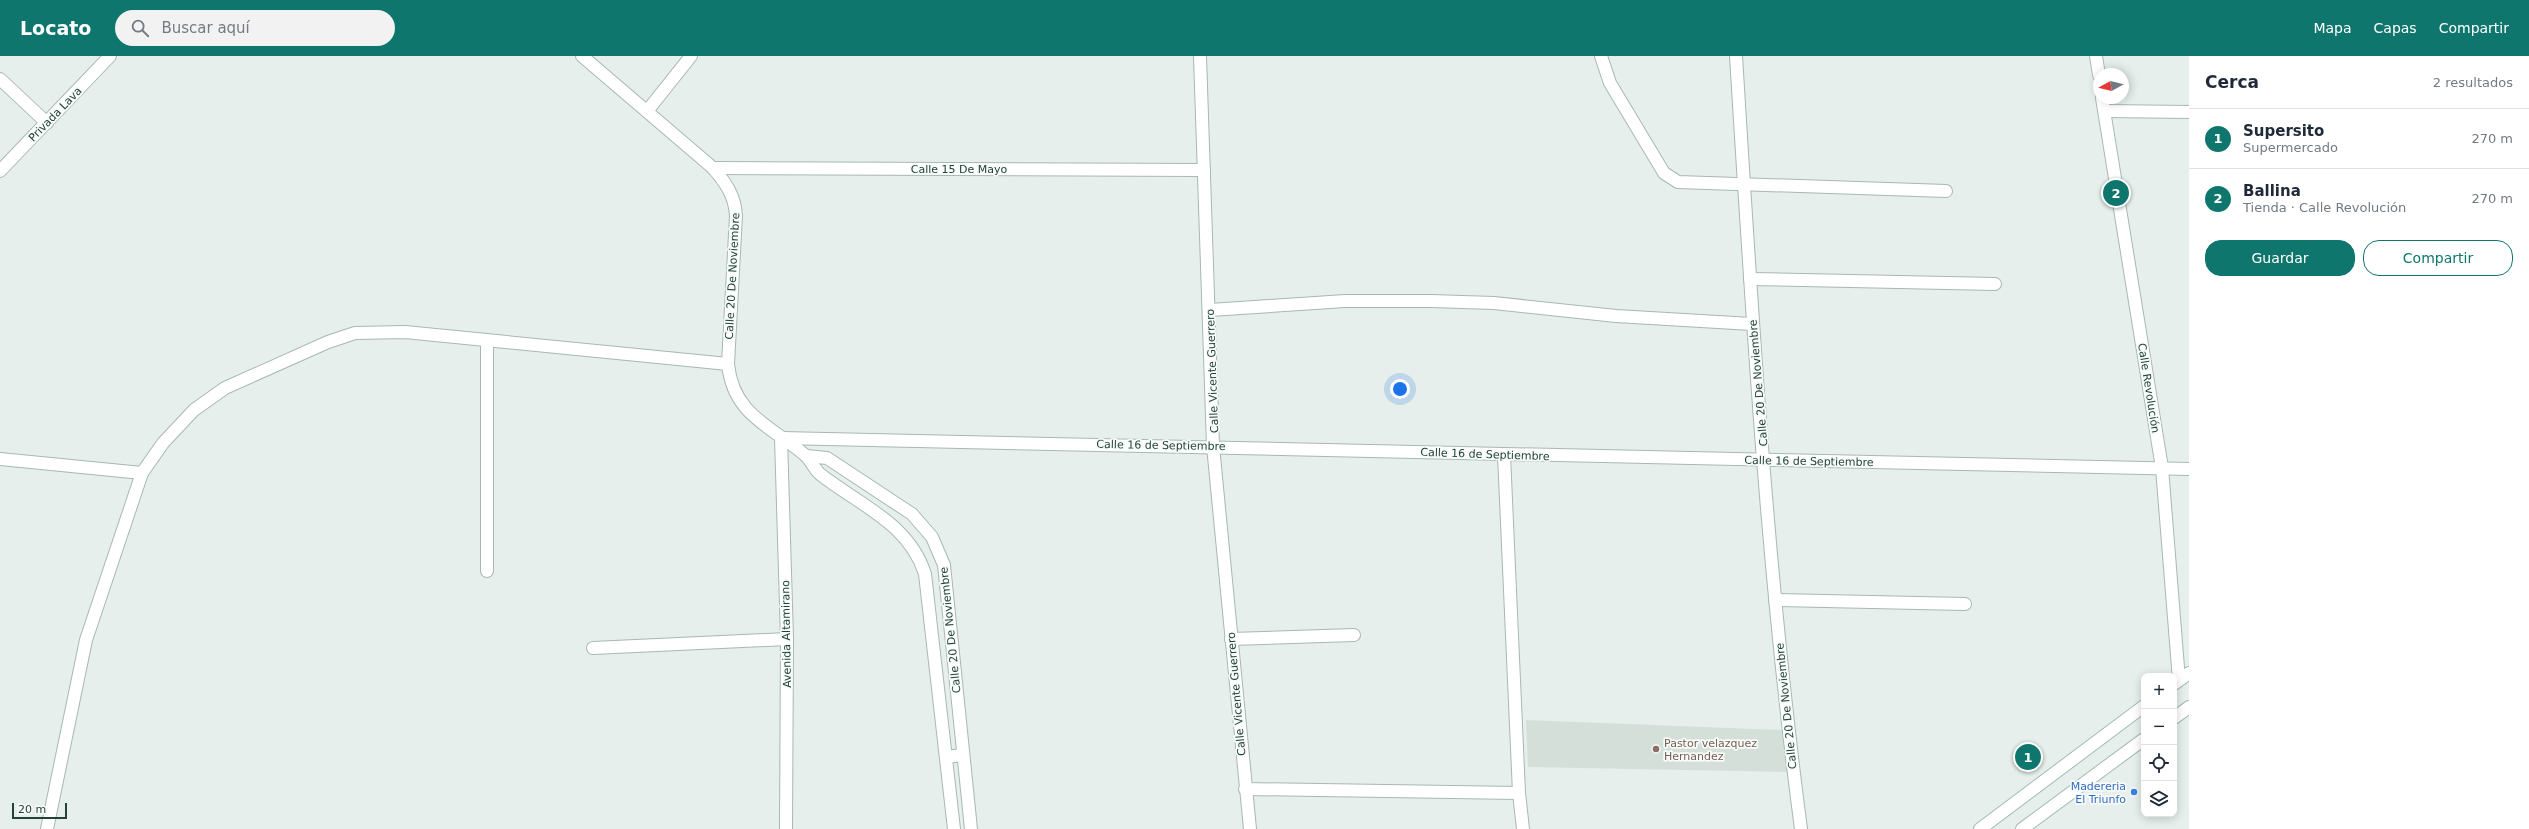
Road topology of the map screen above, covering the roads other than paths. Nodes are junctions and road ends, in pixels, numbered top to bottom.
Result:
1 (110, 56) edge
2 (582, 56) edge
3 (691, 56) edge
4 (1200, 56) edge
5 (1601, 56) edge
6 (1736, 56) edge
7 (2096, 56) edge
8 (2098, 68) edge
9 (0, 79) edge
10 (2103, 104) edge
11 (648, 110) junction
12 (2104, 111) junction
13 (2189, 112) edge
14 (47, 123) junction
15 (713, 168) junction
16 (1204, 170) junction
17 (0, 171) edge
18 (1744, 183) junction
19 (1946, 191) dead end
20 (1750, 279) junction
21 (1995, 284) dead end
22 (1210, 310) junction
23 (1752, 324) junction
24 (487, 341) junction
25 (728, 364) junction
26 (782, 438) junction
27 (1214, 446) junction
28 (1504, 455) junction
29 (806, 456) junction
30 (0, 459) edge
31 (1764, 461) junction
32 (2162, 468) junction
33 (2189, 469) edge
34 (142, 473) junction
35 (487, 571) dead end
36 (1775, 600) junction
37 (1965, 604) dead end
38 (1354, 635) dead end
39 (787, 639) junction
40 (1231, 639) junction
41 (593, 648) dead end
42 (2181, 679) edge
43 (2141, 708) edge
44 (2189, 709) edge
45 (2177, 716) edge
46 (2141, 741) edge
47 (963, 755) junction
48 (946, 757) junction
49 (1244, 789) junction
50 (1519, 793) junction
51 (1996, 824) edge
52 (47, 829) edge
53 (786, 829) edge
54 (954, 829) edge
55 (971, 829) edge
56 (1250, 829) edge
57 (1523, 829) edge
58 (1801, 829) edge
59 (1980, 829) edge
60 (2022, 829) edge

1 - 14 street, Privada Lava
2 - 11 street, Calle 20 De Noviembre
3 - 11 street
4 - 16 street, Calle Vicente Guerrero
5 - 18 street
6 - 18 street, Calle 20 De Noviembre
7 - 8 street
9 - 14 street
10 - 12 street, Calle Revolución
11 - 15 street, Calle 20 De Noviembre
12 - 13 street
12 - 32 street, Calle Revolución
14 - 17 street, Privada Lava
15 - 16 street, Calle 15 De Mayo
15 - 25 street, Calle 20 De Noviembre
16 - 22 street, Calle Vicente Guerrero
18 - 19 street
18 - 20 street, Calle 20 De Noviembre
20 - 21 street
20 - 23 street, Calle 20 De Noviembre
22 - 23 street
22 - 27 street, Calle Vicente Guerrero
23 - 31 street, Calle 20 De Noviembre
24 - 25 street
24 - 34 street
24 - 35 street
25 - 26 street, Calle 20 De Noviembre
26 - 27 street, Calle 16 de Septiembre
26 - 29 street, Calle 20 De Noviembre
26 - 39 street, Avenida Altamirano
27 - 28 street, Calle 16 de Septiembre
27 - 40 street, Calle Vicente Guerrero
28 - 31 street, Calle 16 de Septiembre
28 - 50 street
29 - 47 street, Calle 20 De Noviembre
29 - 48 street, Calle 20 De Noviembre
30 - 34 street
31 - 32 street, Calle 16 de Septiembre
31 - 36 street, Calle 20 De Noviembre
32 - 33 street, Calle 16 de Septiembre
32 - 42 street, Calle Revolución
34 - 52 street
36 - 37 street
36 - 58 street, Calle 20 De Noviembre
38 - 40 street
39 - 41 street
39 - 53 street, Avenida Altamirano
40 - 49 street, Calle Vicente Guerrero
43 - 51 street
44 - 45 street
46 - 60 street
47 - 48 street
47 - 55 street, Calle 20 De Noviembre
48 - 54 street, Calle 20 De Noviembre
49 - 50 street
49 - 56 street, Calle Vicente Guerrero
50 - 57 street
51 - 59 street

